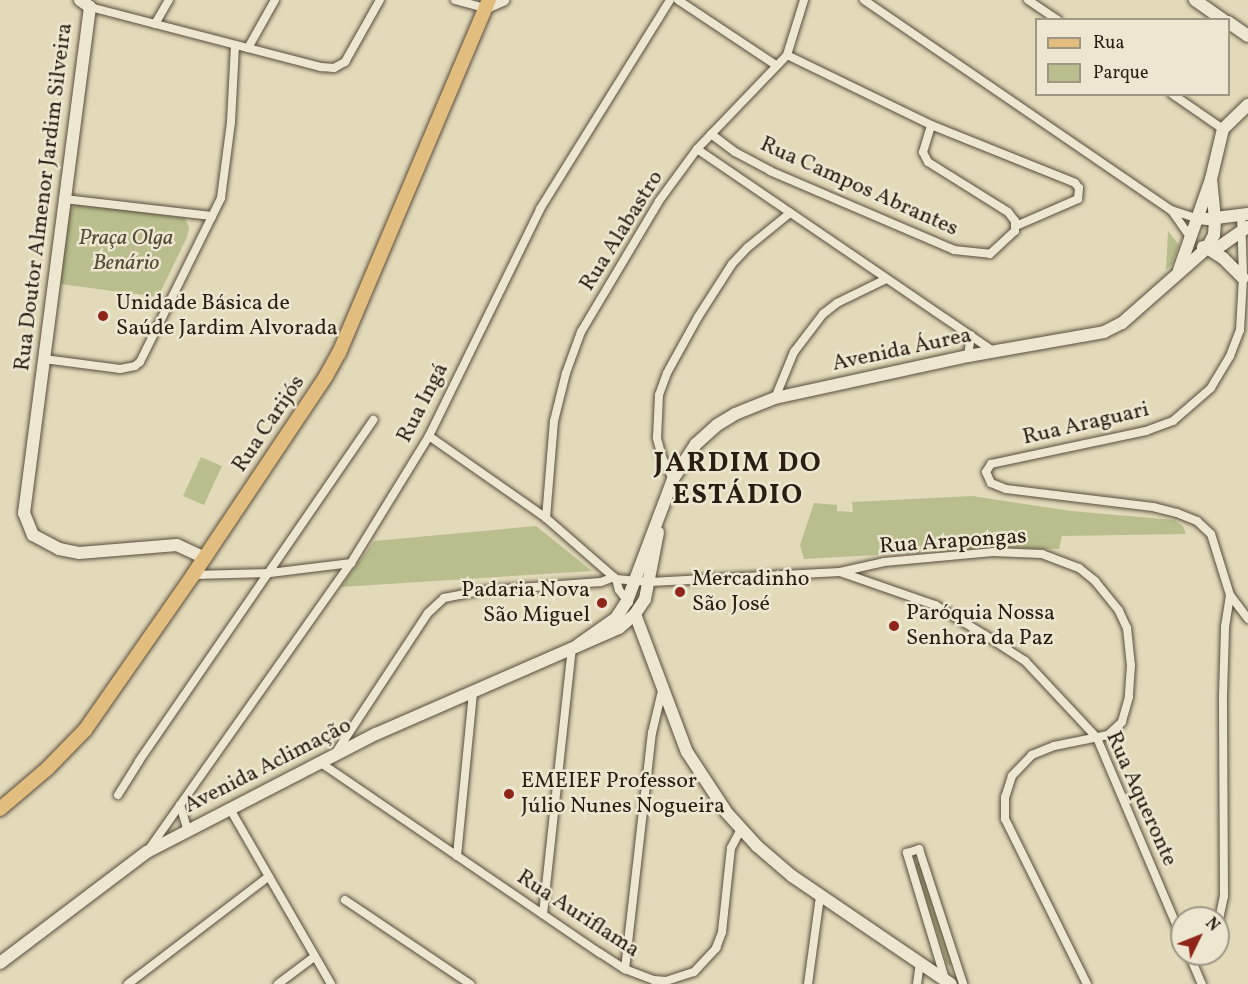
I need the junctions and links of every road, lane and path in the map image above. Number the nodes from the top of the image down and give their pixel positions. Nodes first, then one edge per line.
1 (169, 0) edge
2 (275, 0) edge
3 (380, 0) edge
4 (455, 0) edge
5 (503, 0) edge
6 (670, 0) edge
7 (678, 0) edge
8 (804, 0) edge
9 (864, 0) edge
10 (1028, 0) edge
11 (1195, 0) edge
12 (85, 4) edge
13 (487, 4) edge
14 (1055, 18) edge
15 (1221, 18) edge
16 (1230, 23) edge
17 (155, 24) junction
18 (1248, 36) edge
19 (235, 45) junction
20 (248, 48) junction
21 (787, 55) junction
22 (776, 65) junction
23 (1175, 96) edge
24 (1248, 105) edge
25 (931, 125) junction
26 (1223, 129) junction
27 (711, 134) junction
28 (697, 149) junction
29 (1211, 179) junction
30 (64, 199) junction
31 (1172, 210) junction
32 (790, 213) junction
33 (1245, 214) edge
34 (212, 216) junction
35 (1196, 218) junction
36 (1215, 219) junction
37 (1016, 226) junction
38 (1245, 229) edge
39 (1190, 237) junction
40 (1207, 248) junction
41 (1178, 271) junction
42 (1244, 278) junction
43 (886, 279) junction
44 (971, 335) junction
45 (995, 352) junction
46 (968, 357) junction
47 (44, 359) junction
48 (775, 398) junction
49 (373, 420) dead end
50 (429, 436) junction
51 (673, 478) junction
52 (662, 506) junction
53 (546, 518) junction
54 (205, 558) junction
55 (351, 562) junction
56 (270, 573) junction
57 (840, 573) junction
58 (193, 575) junction
59 (615, 578) junction
60 (634, 580) junction
61 (650, 582) junction
62 (1230, 595) junction
63 (627, 601) junction
64 (635, 614) junction
65 (1248, 619) edge
66 (575, 646) junction
67 (662, 691) junction
68 (473, 692) junction
69 (358, 719) junction
70 (1097, 738) junction
71 (359, 744) junction
72 (333, 757) junction
73 (321, 763) junction
74 (118, 795) dead end
75 (180, 805) junction
76 (0, 809) edge
77 (230, 809) junction
78 (741, 829) junction
79 (188, 832) junction
80 (147, 852) junction
81 (457, 855) junction
82 (268, 877) junction
83 (820, 896) junction
84 (345, 900) dead end
85 (1222, 906) edge
86 (1170, 910) edge
87 (543, 914) junction
88 (314, 957) junction
89 (920, 962) junction
90 (0, 963) edge
91 (1195, 966) edge
92 (625, 969) junction
93 (948, 981) edge
94 (128, 984) edge
95 (278, 984) edge
96 (331, 984) edge
97 (470, 984) edge
98 (808, 984) edge
99 (917, 984) edge
100 (963, 984) edge
101 (1087, 984) edge
102 (1202, 984) edge

1 - 17 street
2 - 20 street
3 - 20 street
4 - 13 street
5 - 13 street
6 - 50 street, Rua Ingá
7 - 22 street
8 - 21 street
9 - 31 street
10 - 14 street
11 - 15 street
12 - 17 street
12 - 30 street, Rua Doutor Almenor Jardim Silveira
13 - 54 main road, Rua Carijós
16 - 18 street
17 - 19 street
19 - 20 street
19 - 34 street
21 - 22 street, Rua Alabastro
21 - 25 street
22 - 27 street, Rua Alabastro
23 - 26 street
24 - 26 street
25 - 37 street, Rua Campos Abrantes
25 - 37 street
26 - 29 street
27 - 28 street, Rua Alabastro
27 - 37 street, Rua Campos Abrantes
28 - 32 street
28 - 53 street, Rua Alabastro
29 - 35 street, Avenida Áurea
29 - 36 street
30 - 34 street
30 - 47 street, Rua Doutor Almenor Jardim Silveira
31 - 35 street
31 - 39 street
32 - 43 street
32 - 51 street
33 - 36 street
33 - 38 street, Rua Araguari
34 - 47 street
35 - 36 street
35 - 39 street, Avenida Áurea
36 - 40 street
38 - 40 street, Avenida Áurea
38 - 42 street, Rua Araguari
39 - 40 street
39 - 41 street, Avenida Áurea
40 - 41 street, Avenida Áurea
40 - 42 street
41 - 45 street, Avenida Áurea
42 - 62 street, Rua Araguari
43 - 44 street
43 - 48 street
44 - 45 street
44 - 46 street
45 - 46 street, Avenida Áurea
46 - 48 street, Avenida Áurea
47 - 54 street, Rua Doutor Almenor Jardim Silveira
48 - 51 street, Avenida Áurea
49 - 56 street
50 - 53 street
50 - 55 street, Rua Ingá
51 - 52 street, Avenida Áurea
52 - 60 street, Avenida Áurea
52 - 61 street, Avenida Áurea
53 - 59 street
54 - 58 main road, Rua Carijós
55 - 56 street
55 - 75 street, Rua Ingá
56 - 58 street
56 - 74 street
57 - 61 street, Rua Aqueronte
57 - 70 street, Rua Aqueronte
57 - 70 street, Rua Arapongas
58 - 76 main road, Rua Carijós
59 - 60 street, Rua Aqueronte
59 - 63 street
59 - 69 street, Rua Aqueronte
60 - 61 street, Rua Aqueronte
60 - 63 street, Avenida Áurea
61 - 64 street, Avenida Áurea
62 - 65 street
62 - 85 street
63 - 64 street
63 - 66 street, Avenida Aclimação
64 - 66 street, Avenida Aclimação
64 - 67 street
66 - 68 street, Avenida Aclimação
66 - 87 street
67 - 78 street
67 - 92 street
68 - 71 street, Avenida Aclimação
68 - 81 street
69 - 71 street
69 - 72 street, Rua Aqueronte
70 - 86 street, Rua Aqueronte
70 - 101 street
71 - 72 street, Avenida Aclimação
72 - 73 street, Avenida Aclimação
73 - 77 street, Avenida Aclimação
73 - 81 street, Rua Auriflama
75 - 79 street
75 - 80 street, Rua Ingá
77 - 79 street, Avenida Aclimação
77 - 82 street
78 - 83 street
78 - 92 street, Rua Auriflama
79 - 80 street, Avenida Aclimação
80 - 90 street, Avenida Aclimação
81 - 87 street, Rua Auriflama
82 - 88 street
82 - 94 street
83 - 89 street
83 - 98 street
84 - 97 street
87 - 92 street, Rua Auriflama
88 - 95 street
88 - 96 street
89 - 93 street
89 - 99 street
91 - 102 street
93 - 100 street

